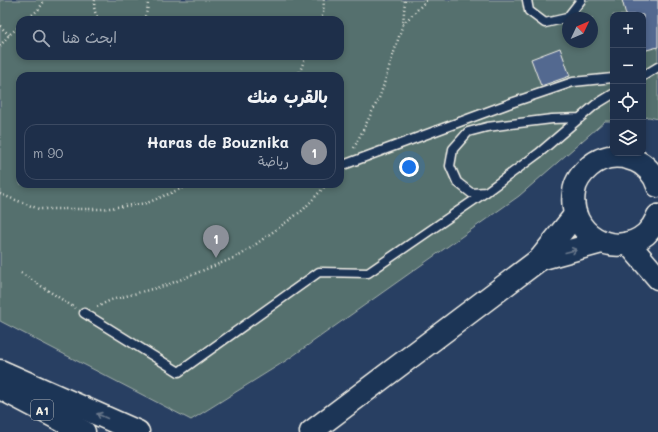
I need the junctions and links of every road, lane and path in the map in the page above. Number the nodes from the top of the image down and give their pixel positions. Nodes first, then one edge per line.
1 (45, 0) edge
2 (94, 0) edge
3 (148, 0) edge
4 (324, 0) edge
5 (405, 0) edge
6 (427, 0) edge
7 (527, 0) edge
8 (581, 0) edge
9 (31, 16) edge
10 (97, 16) edge
11 (146, 16) edge
12 (322, 16) edge
13 (403, 24) junction
14 (0, 26) edge
15 (16, 30) edge
16 (9, 36) junction
17 (0, 46) edge
18 (304, 60) edge
19 (658, 67) edge
20 (300, 72) edge
21 (646, 74) edge
22 (610, 78) edge
23 (610, 96) edge
24 (580, 118) junction
25 (658, 154) edge
26 (638, 162) junction
27 (346, 164) joint
28 (658, 186) edge
29 (183, 188) edge
30 (323, 188) edge
31 (486, 192) junction
32 (0, 194) edge
33 (575, 215) junction
34 (658, 216) edge
35 (602, 242) junction
36 (628, 243) junction
37 (540, 259) junction
38 (21, 273) dead end
39 (658, 278) edge
40 (84, 313) junction
41 (0, 371) edge
42 (0, 388) edge
43 (84, 432) edge
44 (138, 432) edge
45 (311, 432) edge

1 - 9 path
2 - 10 path
3 - 11 path
4 - 12 path
5 - 13 path
6 - 13 path
7 - 8 lane
13 - 27 path
14 - 16 path
15 - 16 path
16 - 17 path
18 - 20 path
19 - 21 lane
22 - 27 lane
23 - 24 lane
24 - 31 lane
24 - 31 lane
25 - 26 main road
26 - 28 main road
26 - 33 main road
29 - 32 path
30 - 40 path
31 - 40 lane
33 - 35 main road
33 - 37 main road
34 - 36 main road
35 - 36 main road
37 -> 35 main road
36 - 39 main road
37 - 45 main road
38 - 40 path
44 -> 41 main road
42 - 43 main road, A1

